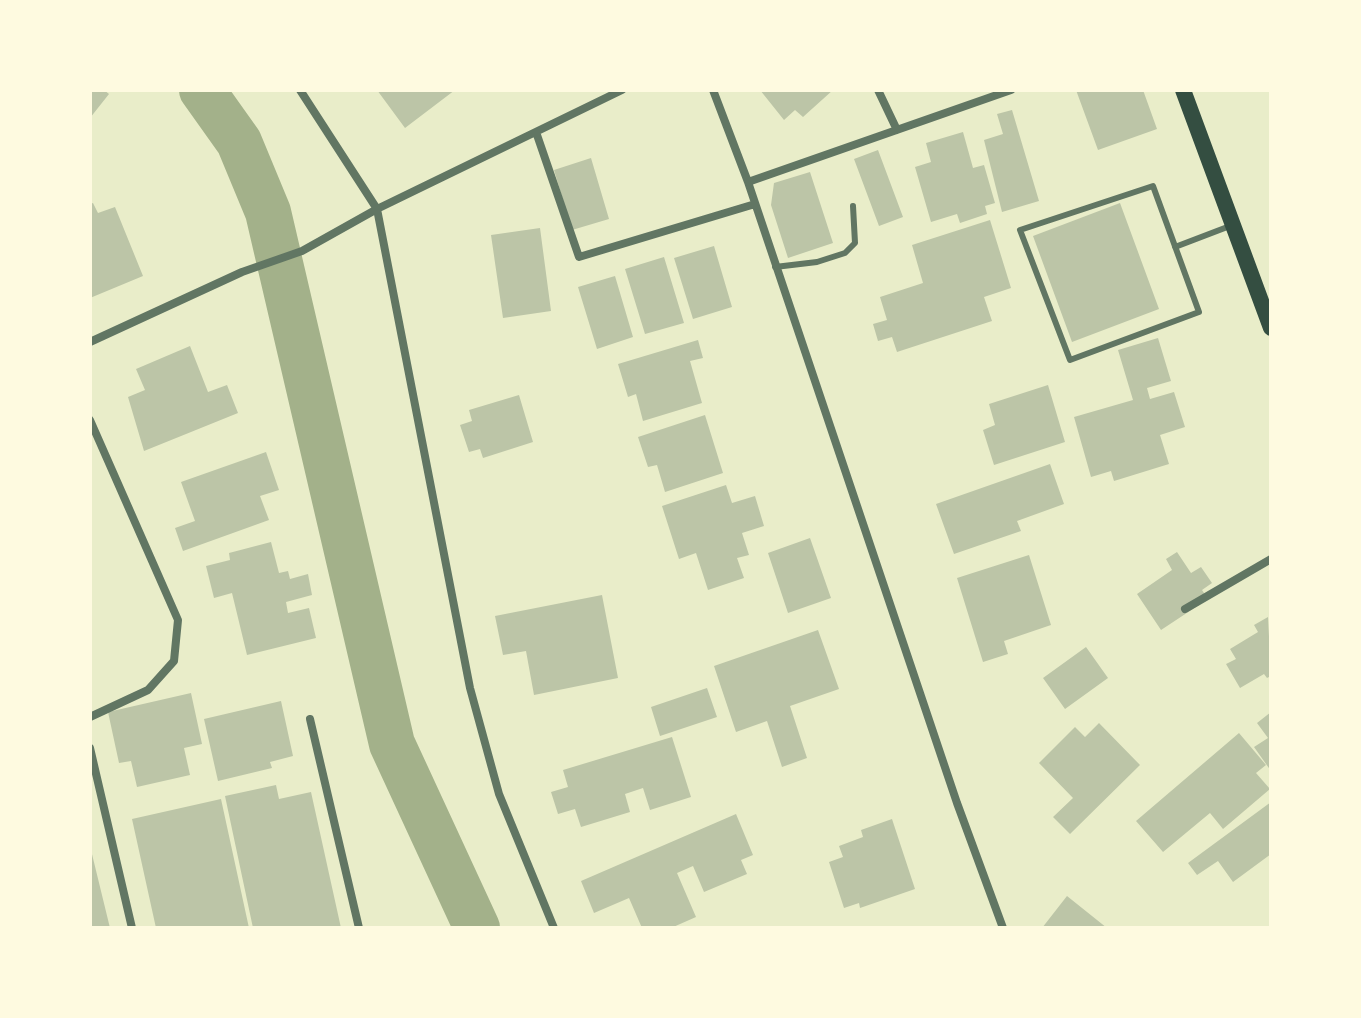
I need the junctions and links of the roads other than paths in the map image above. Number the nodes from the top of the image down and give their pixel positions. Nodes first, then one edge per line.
1 (300, 90) edge
2 (622, 90) edge
3 (713, 90) edge
4 (878, 90) edge
5 (1011, 90) edge
6 (1183, 90) edge
7 (897, 130) junction
8 (536, 132) junction
9 (748, 182) junction
10 (755, 204) junction
11 (853, 206) dead end
12 (377, 209) junction
13 (1233, 224) junction
14 (1175, 247) junction
15 (775, 267) junction
16 (1271, 328) edge
17 (90, 342) edge
18 (90, 420) edge
19 (1271, 559) edge
20 (1185, 609) dead end
21 (90, 717) edge
22 (310, 719) dead end
23 (90, 748) edge
24 (132, 928) edge
25 (359, 928) edge
26 (554, 928) edge
27 (1003, 928) edge

1 - 12 street
2 - 8 street
3 - 9 street
4 - 7 street
5 - 7 street
6 - 13 main road
7 - 9 street
8 - 10 street
8 - 12 street
9 - 10 street
10 - 15 street
11 - 15 lane
12 - 17 street
12 - 26 street
13 - 14 lane
13 - 16 main road
14 - 14 lane
15 - 27 street
18 - 21 street
19 - 20 street
22 - 25 street
23 - 24 street

